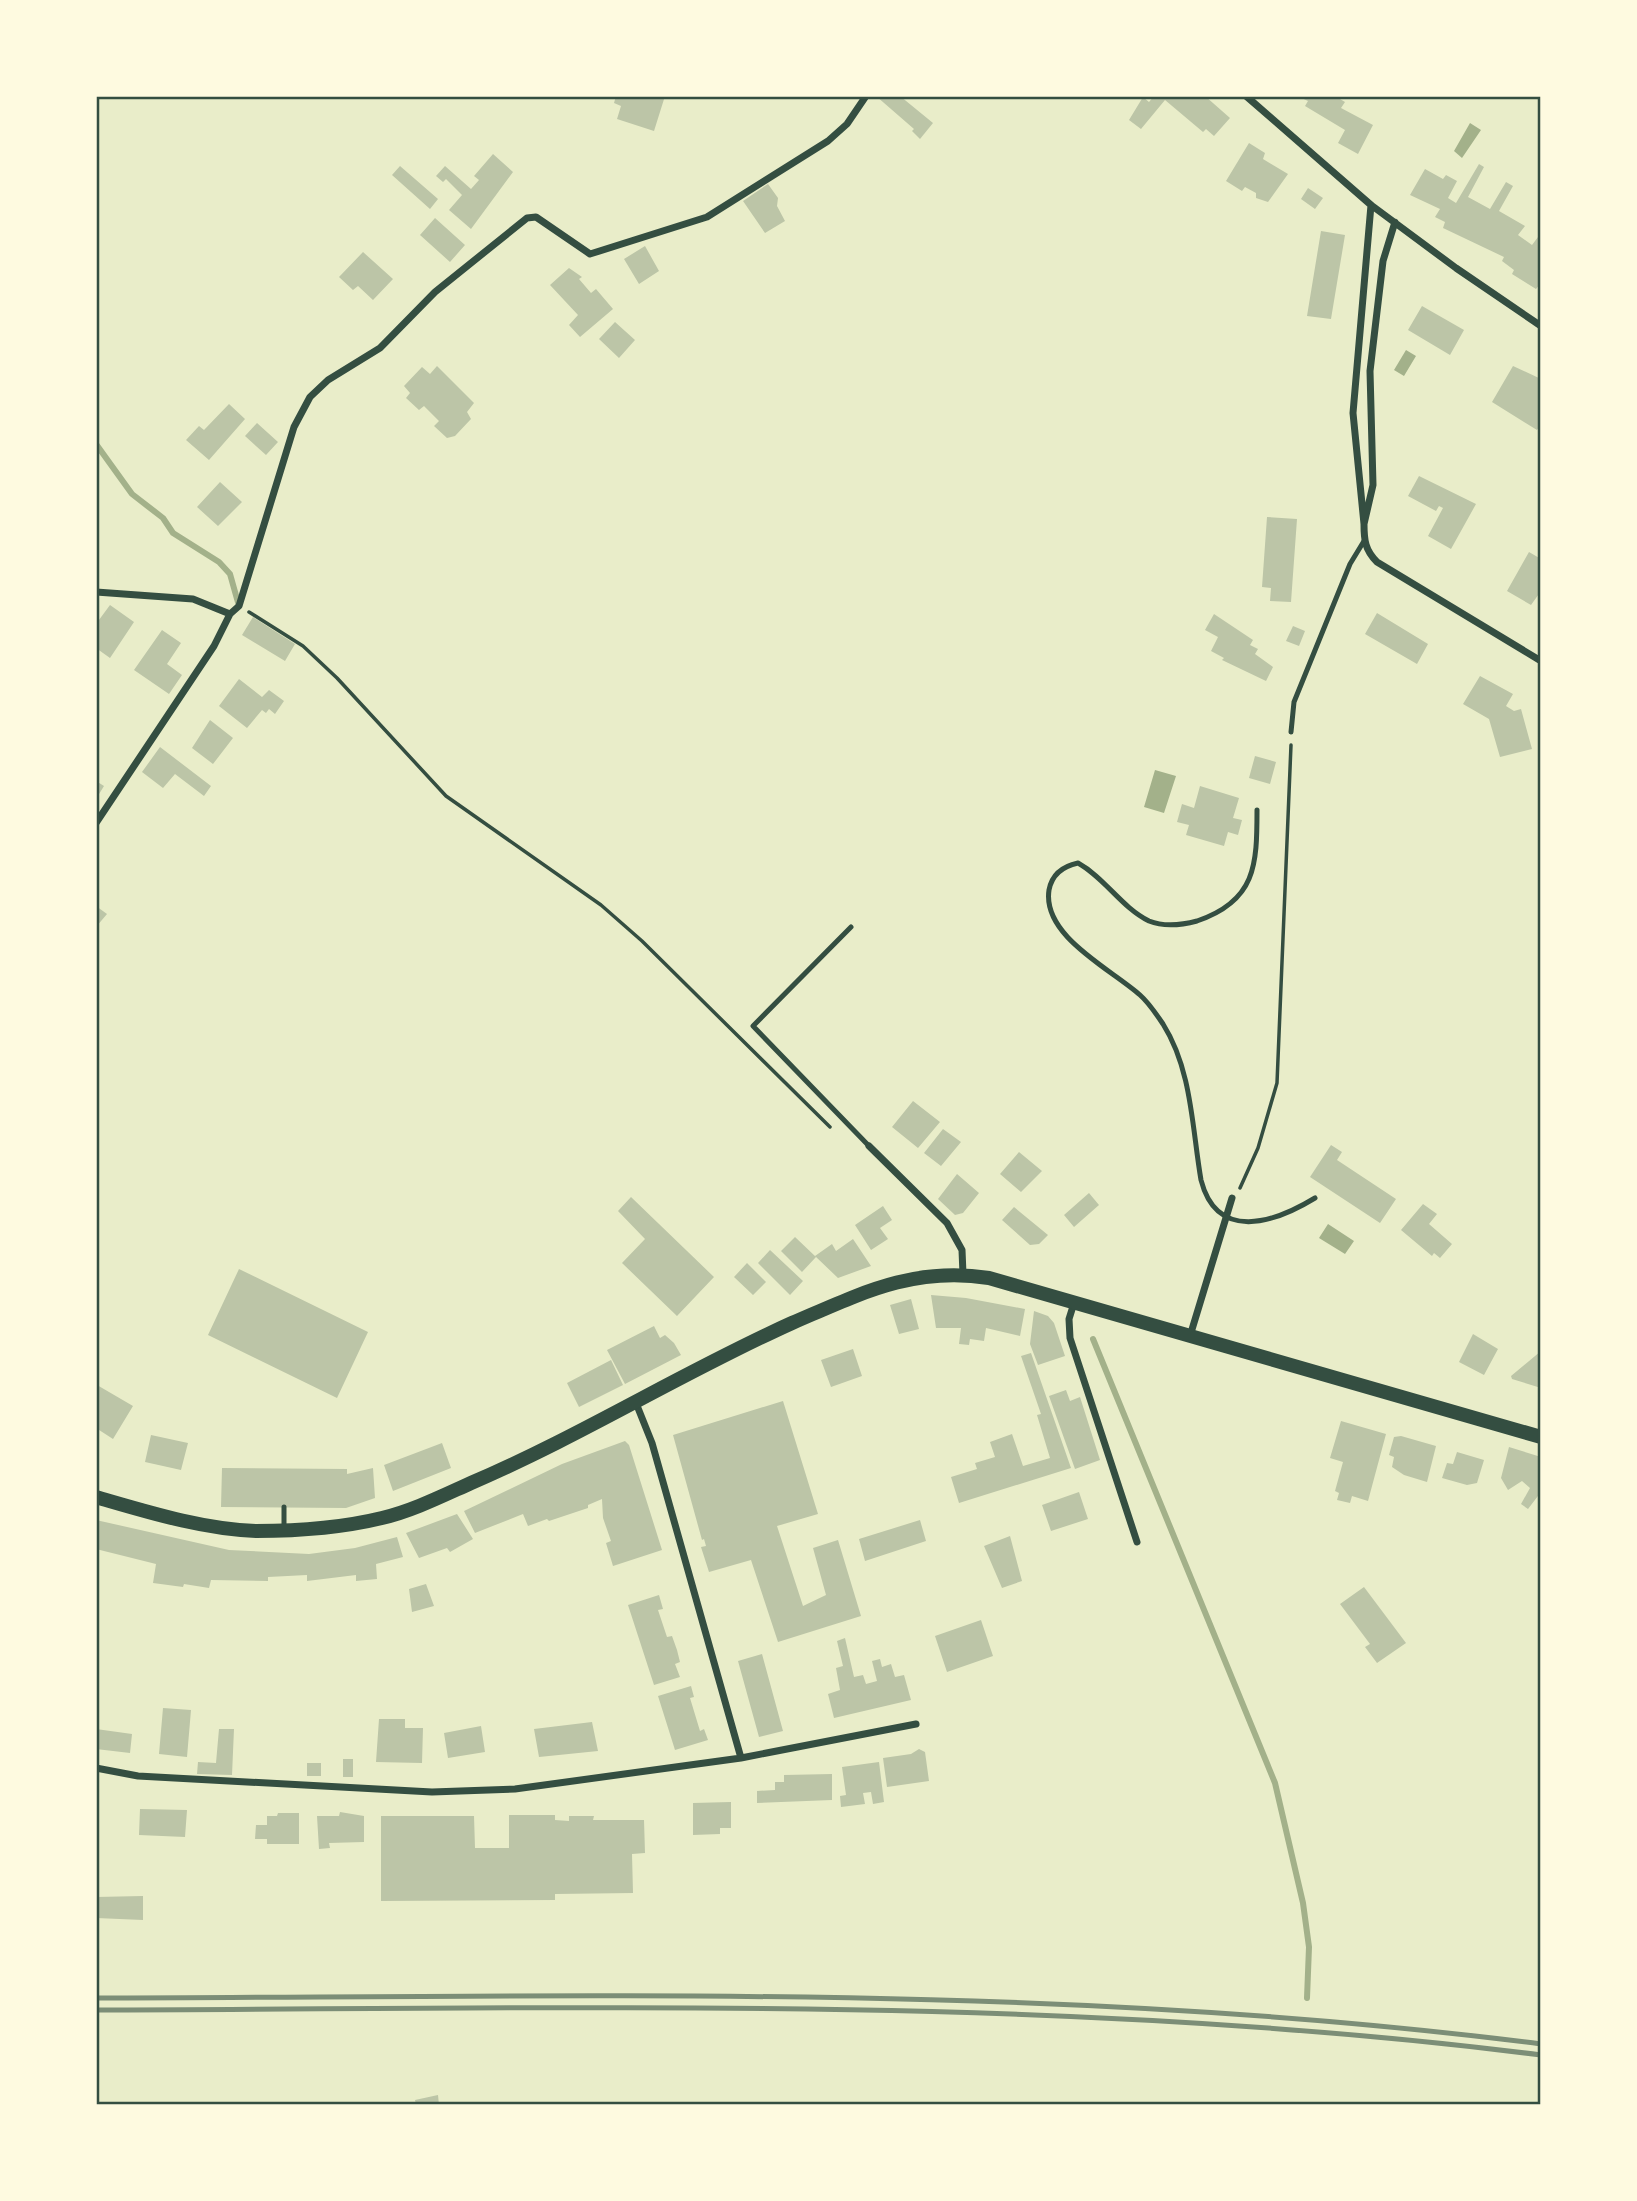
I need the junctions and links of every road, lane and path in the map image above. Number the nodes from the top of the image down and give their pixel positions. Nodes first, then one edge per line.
1 (866, 96) edge
2 (1246, 96) edge
3 (1371, 205) junction
4 (1395, 222) junction
5 (1541, 326) edge
6 (1364, 524) junction
7 (1364, 541) junction
8 (96, 592) edge
9 (239, 606) junction
10 (230, 614) junction
11 (1541, 661) edge
12 (1291, 732) joint
13 (1257, 810) dead end
14 (96, 823) edge
15 (851, 927) dead end
16 (832, 1129) dead end
17 (869, 1146) joint
18 (1232, 1198) joint
19 (1315, 1198) dead end
20 (1226, 1215) junction
21 (963, 1274) junction
22 (1074, 1302) junction
23 (1190, 1336) junction
24 (636, 1403) junction
25 (1541, 1437) edge
26 (96, 1497) edge
27 (284, 1507) dead end
28 (284, 1530) junction
29 (1138, 1542) dead end
30 (916, 1724) dead end
31 (741, 1758) junction
32 (96, 1768) edge

1 - 9 street
2 - 3 street
3 - 4 street
3 - 6 street
4 - 5 street
4 - 6 street
6 - 7 street
7 - 11 street
7 - 12 lane
8 - 10 street
9 - 10 street
9 - 16 path
10 - 14 street
12 - 18 path
13 - 20 lane
15 - 17 lane
17 - 21 street
18 - 20 street
19 - 20 lane
20 - 23 street
21 - 22 main road
21 - 24 main road
22 - 23 main road
22 - 29 street
23 - 25 main road
24 - 28 main road
24 - 31 street
26 - 28 main road
27 - 28 lane
30 - 31 street
31 - 32 street

